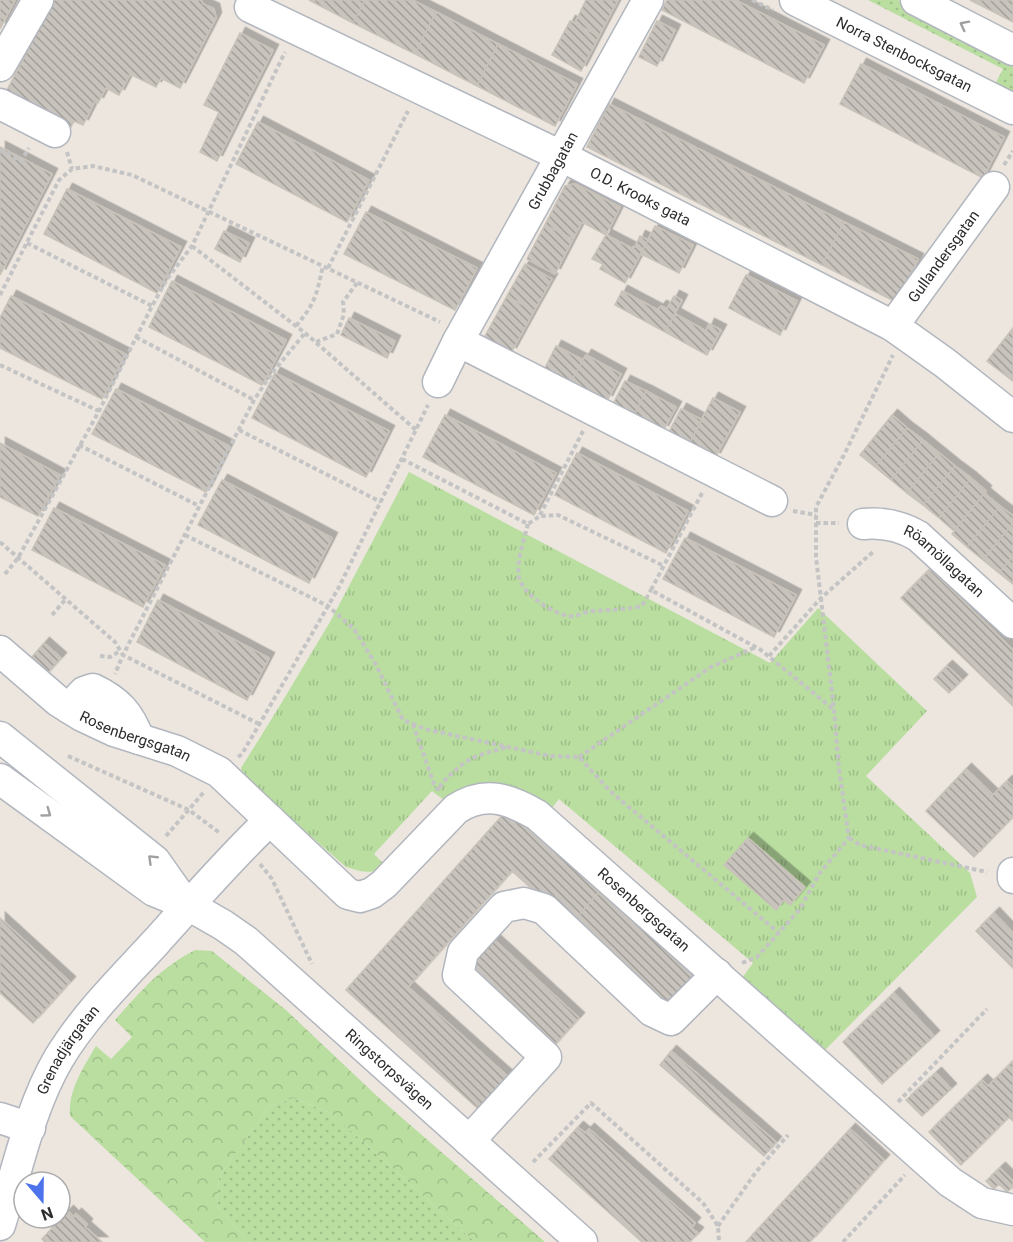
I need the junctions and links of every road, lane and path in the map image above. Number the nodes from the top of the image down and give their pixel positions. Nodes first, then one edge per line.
1 (38, 0) edge
2 (648, 0) edge
3 (795, 0) edge
4 (916, 0) edge
5 (252, 4) edge
6 (296, 29) junction
7 (1013, 50) edge
8 (0, 66) edge
9 (420, 88) junction
10 (0, 104) edge
11 (1013, 109) edge
12 (55, 132) dead end
13 (561, 156) junction
14 (70, 160) dead end
15 (72, 168) junction
16 (994, 187) dead end
17 (209, 211) junction
18 (27, 243) junction
19 (192, 246) junction
20 (326, 267) junction
21 (357, 283) junction
22 (0, 295) edge
23 (152, 306) junction
24 (296, 326) junction
25 (898, 330) junction
26 (305, 333) junction
27 (136, 337) junction
28 (460, 337) junction
29 (315, 342) junction
30 (0, 364) edge
31 (438, 382) joint
32 (254, 400) junction
33 (594, 410) junction
34 (99, 411) junction
35 (1013, 417) edge
36 (239, 430) junction
37 (416, 430) junction
38 (79, 445) junction
39 (402, 459) junction
40 (714, 471) junction
41 (772, 501) dead end
42 (381, 502) junction
43 (200, 506) junction
44 (540, 516) junction
45 (528, 524) junction
46 (863, 524) dead end
47 (906, 529) junction
48 (185, 535) junction
49 (0, 542) edge
50 (18, 558) junction
51 (664, 566) junction
52 (5, 574) dead end
53 (651, 590) junction
54 (821, 598) junction
55 (66, 600) junction
56 (328, 606) junction
57 (52, 615) dead end
58 (1013, 623) edge
59 (756, 647) junction
60 (0, 651) edge
61 (121, 653) junction
62 (100, 656) dead end
63 (769, 656) junction
64 (103, 694) junction
65 (69, 708) junction
66 (834, 710) junction
67 (412, 723) junction
68 (260, 724) junction
69 (0, 737) edge
70 (139, 739) junction
71 (508, 747) junction
72 (61, 751) dead end
73 (579, 757) junction
74 (219, 772) junction
75 (0, 779) edge
76 (445, 804) junction
77 (189, 810) junction
78 (270, 820) junction
79 (849, 838) junction
80 (241, 847) junction
81 (149, 856) junction
82 (1013, 876) edge
83 (188, 905) junction
84 (779, 933) junction
85 (721, 977) junction
86 (987, 1009) dead end
87 (0, 1118) edge
88 (880, 1120) junction
89 (30, 1128) junction
90 (788, 1135) dead end
91 (469, 1141) junction
92 (922, 1157) junction
93 (526, 1169) dead end
94 (7, 1179) edge
95 (1013, 1210) edge
96 (0, 1225) edge
97 (718, 1226) junction
98 (717, 1241) edge
99 (582, 1242) edge
100 (843, 1242) edge

1 - 8 street
2 - 13 street, Grubbagatan
3 - 11 street, Norra Stenbocksgatan
7 -> 4 street
5 - 6 street, O.D. Krooks gata
6 - 9 street, O.D. Krooks gata
6 - 17 path
9 - 13 street, O.D. Krooks gata
9 - 20 path
10 - 12 street
13 - 25 street, O.D. Krooks gata
13 - 28 street, Grubbagatan
14 - 15 path
15 - 17 path
15 - 18 path
16 - 25 street, Gullandersgatan
17 - 19 path
17 - 20 path
18 - 22 path
18 - 23 path
19 - 23 path
19 - 24 path
20 - 21 path
20 - 24 path
21 - 28 path
21 - 29 path
23 - 27 path
24 - 26 path
25 - 35 street, O.D. Krooks gata
25 - 54 path
26 - 29 path
26 - 32 path
27 - 32 path
27 - 34 path
28 - 31 street, Grubbagatan
28 - 33 street
29 - 37 path
30 - 34 path
31 - 37 path
32 - 36 path
33 - 40 street
33 - 44 path
34 - 38 path
36 - 42 path
36 - 43 path
37 - 39 path
38 - 43 path
38 - 50 path
39 - 42 path
39 - 45 path
40 - 41 street
40 - 51 path
42 - 56 path
43 - 48 path
44 - 45 path
44 - 51 path
45 - 53 path
46 - 47 street, Röamöllagatan
47 - 54 path
47 - 58 street, Röamöllagatan
48 - 56 path
48 - 61 path
49 - 50 path
50 - 52 path
50 - 55 path
51 - 53 path
53 - 59 path
54 - 63 path
54 - 66 path
55 - 57 path
55 - 61 path
56 - 67 path
56 - 68 path
59 - 63 path
59 - 73 path
60 - 65 street, Rosenbergsgatan
61 - 62 path
61 - 64 path
61 - 68 path
63 - 66 path
64 - 65 street
64 - 70 street
65 - 70 street, Rosenbergsgatan
66 - 79 path
67 - 71 path
67 - 76 path
68 - 74 path
69 - 81 street, Ringstorpsvägen
70 - 74 street, Rosenbergsgatan
71 - 73 path
71 - 76 path
72 - 77 path
73 - 84 path
74 - 77 path
74 - 78 street, Rosenbergsgatan
75 -> 83 street, Ringstorpsvägen
76 - 78 street, Rosenbergsgatan
76 - 85 street, Rosenbergsgatan
77 - 80 path
77 - 81 path
78 - 80 street
79 - 82 path
79 - 84 path
80 - 83 street
83 -> 81 street, Ringstorpsvägen
83 - 89 street, Grenadjärgatan
83 - 91 street, Ringstorpsvägen
84 - 85 path
85 - 88 street, Rosenbergsgatan
85 - 91 street
86 - 88 path
87 - 89 street
88 - 92 street, Rosenbergsgatan
89 - 94 street, Grenadjärgatan
90 - 97 path
91 - 99 street, Ringstorpsvägen
92 - 95 street, Rosenbergsgatan
92 - 100 path
93 - 97 path
94 - 96 street, Grenadjärgatan
97 - 98 path

